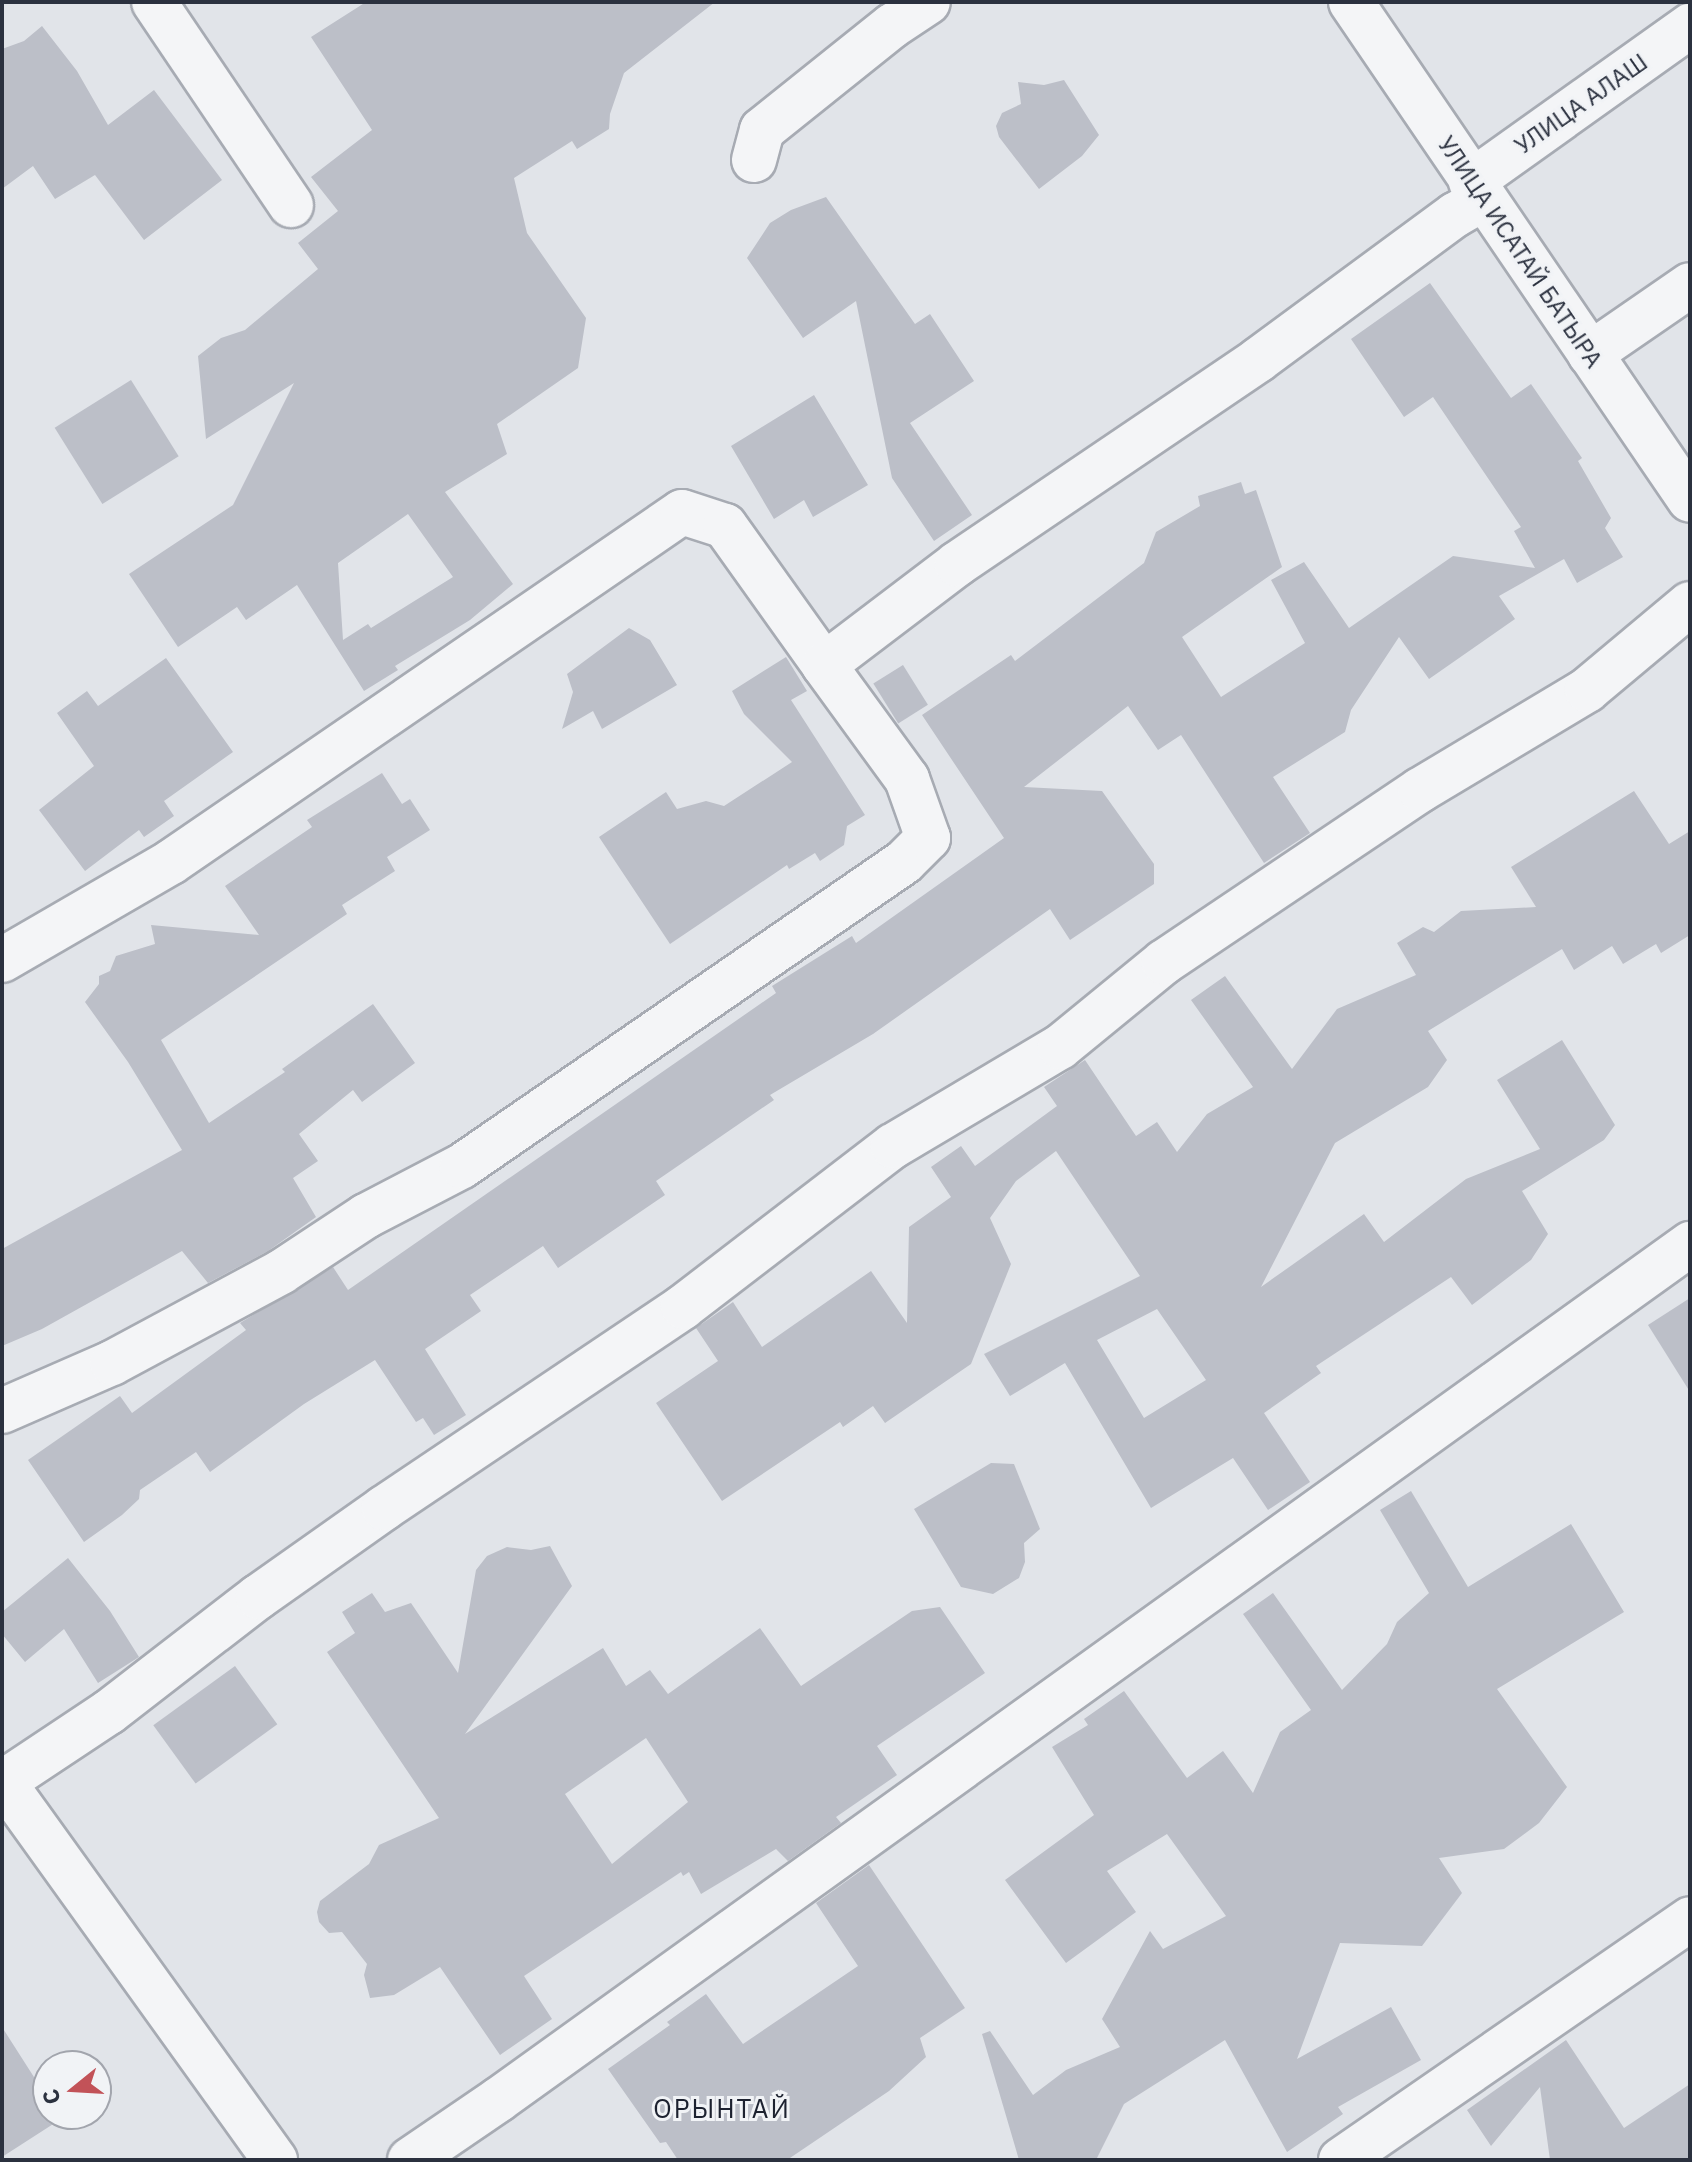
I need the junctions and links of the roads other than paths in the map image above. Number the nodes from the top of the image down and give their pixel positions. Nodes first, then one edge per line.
1 (154, 2) edge
2 (928, 2) edge
3 (1351, 2) edge
4 (1690, 26) edge
5 (754, 160) dead end
6 (1477, 190) junction
7 (291, 205) dead end
8 (1690, 285) edge
9 (1590, 354) junction
10 (1690, 500) edge
11 (1690, 604) edge
12 (824, 665) junction
13 (4, 954) edge
14 (1690, 1244) edge
15 (2, 1411) edge
16 (2, 1781) edge
17 (1690, 1919) edge
18 (275, 2160) edge
19 (410, 2160) edge
20 (1341, 2160) edge

1 - 7 street
2 - 5 street
3 - 6 street, УЛИЦА ИСАТАЙ БАТЫРА
4 - 6 street, УЛИЦА АЛАШ
6 - 9 street, УЛИЦА ИСАТАЙ БАТЫРА
6 - 12 street, УЛИЦА АЛАШ
8 - 9 street
9 - 10 street, УЛИЦА ИСАТАЙ БАТЫРА
11 - 16 street
12 - 13 street
12 - 15 street
14 - 19 street
16 - 18 street
17 - 20 street

